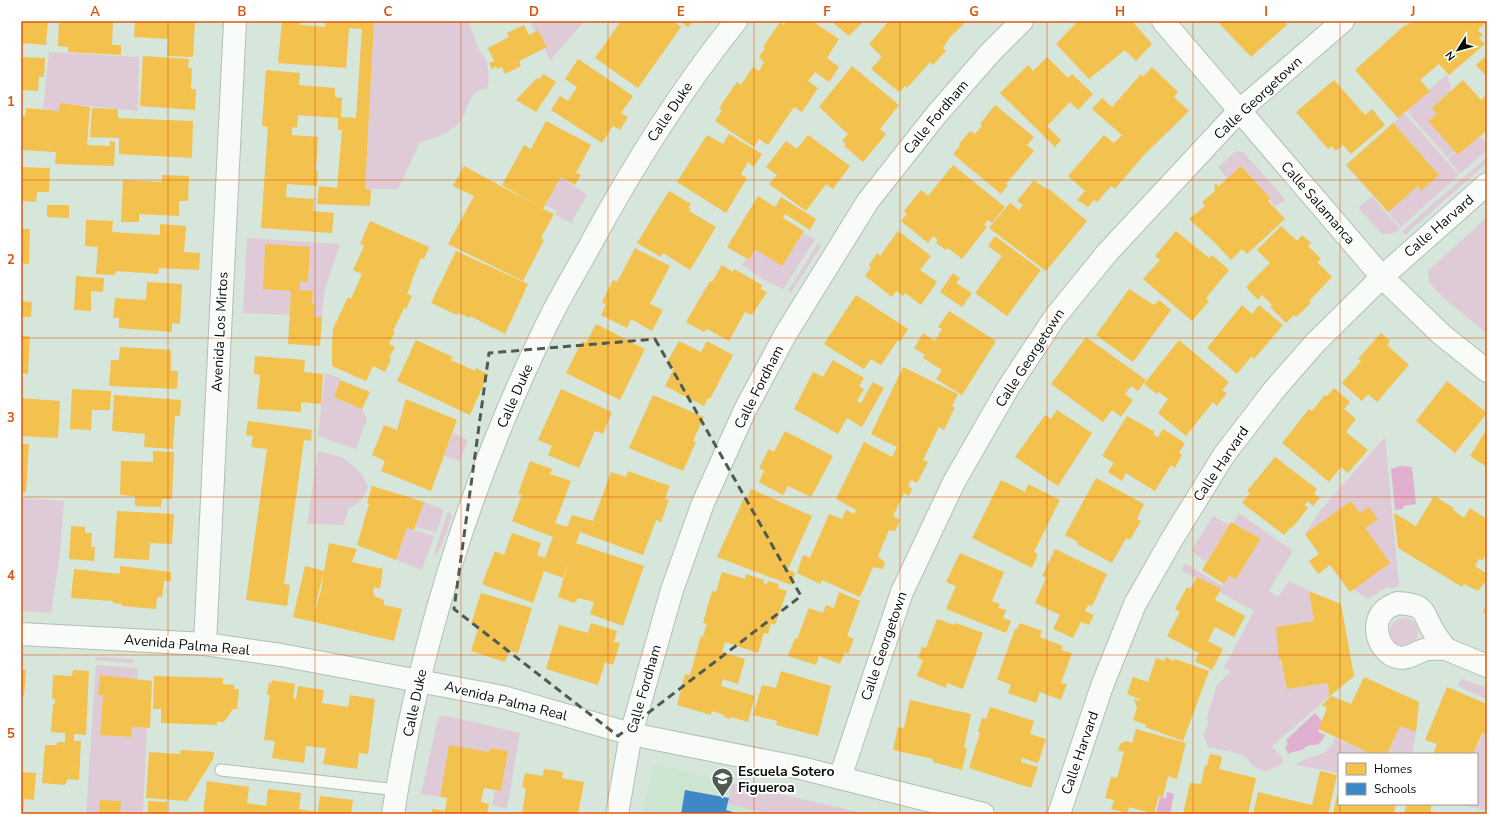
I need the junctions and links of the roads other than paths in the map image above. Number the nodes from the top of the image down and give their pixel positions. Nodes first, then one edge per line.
1 (235, 21) edge
2 (736, 21) edge
3 (1022, 21) edge
4 (1163, 21) edge
5 (1343, 21) edge
6 (1239, 111) junction
7 (1487, 184) edge
8 (1382, 276) junction
9 (1487, 371) edge
10 (21, 634) edge
11 (205, 644) junction
12 (1446, 649) dead end
13 (1487, 666) edge
14 (419, 681) junction
15 (631, 734) junction
16 (222, 770) dead end
17 (840, 778) junction
18 (397, 790) junction
19 (393, 814) edge
20 (617, 814) edge
21 (983, 814) edge
22 (1059, 814) edge

1 - 11 street, Avenida Los Mirtos
2 - 14 street, Calle Duke
3 - 15 street, Calle Fordham
4 - 6 street, Calle Salamanca
5 - 6 street, Calle Georgetown
6 - 8 street, Calle Salamanca
6 - 17 street, Calle Georgetown
7 - 8 street, Calle Harvard
8 - 9 street, Calle Salamanca
8 - 22 street, Calle Harvard
10 - 11 street, Avenida Palma Real
11 - 14 street, Avenida Palma Real
12 - 13 street
14 - 15 street, Avenida Palma Real
14 - 18 street, Calle Duke
15 - 17 street, Avenida Palma Real
15 - 20 street, Calle Fordham
16 - 18 lane
17 - 21 street, Avenida Palma Real
18 - 19 street, Calle Duke

